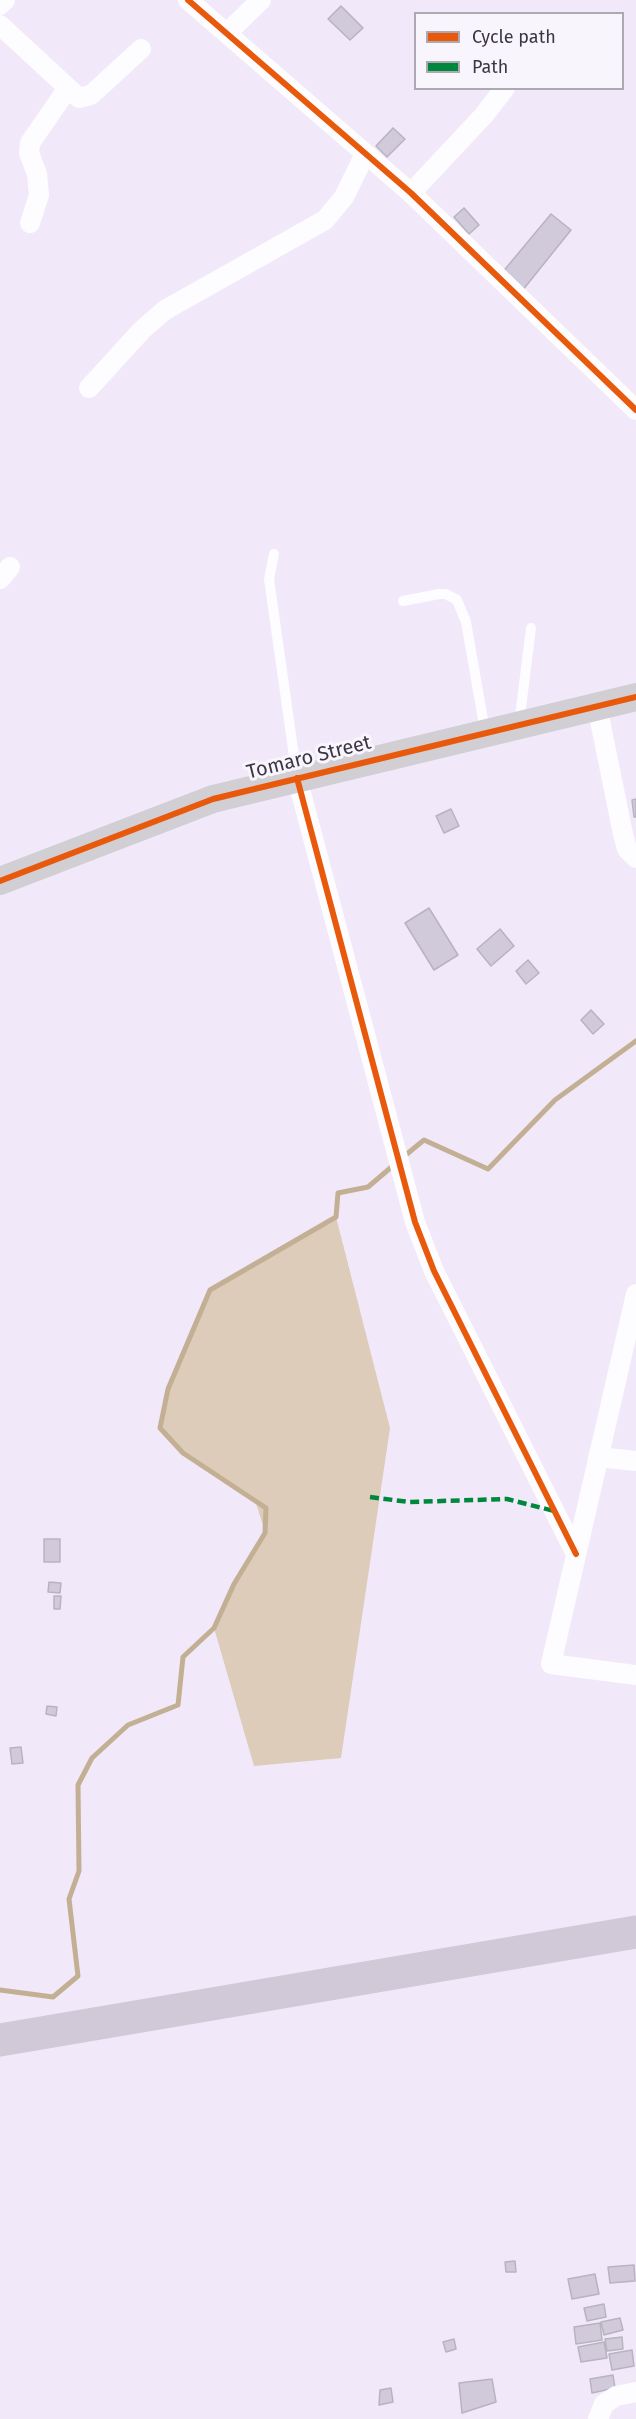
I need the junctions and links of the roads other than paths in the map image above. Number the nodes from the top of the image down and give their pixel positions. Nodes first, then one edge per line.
1 (5, 0) edge
2 (188, 0) edge
3 (261, 0) edge
4 (0, 5) edge
5 (0, 25) edge
6 (227, 33) junction
7 (141, 49) dead end
8 (68, 88) junction
9 (503, 90) edge
10 (365, 154) junction
11 (411, 193) junction
12 (30, 223) dead end
13 (89, 388) dead end
14 (636, 410) edge
15 (274, 554) dead end
16 (403, 601) dead end
17 (531, 628) dead end
18 (636, 697) edge
19 (597, 706) junction
20 (519, 724) junction
21 (486, 733) junction
22 (297, 778) junction
23 (636, 858) edge
24 (0, 881) edge
25 (636, 1294) edge
26 (598, 1457) junction
27 (636, 1461) edge
28 (576, 1554) junction
29 (636, 1675) edge
30 (636, 1932) edge
31 (636, 1946) edge
32 (0, 2040) edge
33 (0, 2053) edge
34 (636, 2392) edge
35 (598, 2419) edge

1 - 4 street
2 - 6 street
3 - 6 street
5 - 8 street
6 - 10 street
7 - 8 street
8 - 12 street
9 - 11 street
10 - 11 street
10 - 13 street
11 - 14 street
15 - 22 lane
16 - 21 lane
17 - 20 lane
18 - 19 street, Tomaro Street
19 - 20 street, Tomaro Street
19 - 23 street
20 - 21 street, Tomaro Street
21 - 22 street, Tomaro Street
22 - 24 street, Tomaro Street
22 - 28 street
25 - 26 street
26 - 27 street
26 - 28 street
28 - 29 street
30 - 32 highway
31 - 33 highway
34 - 35 street

